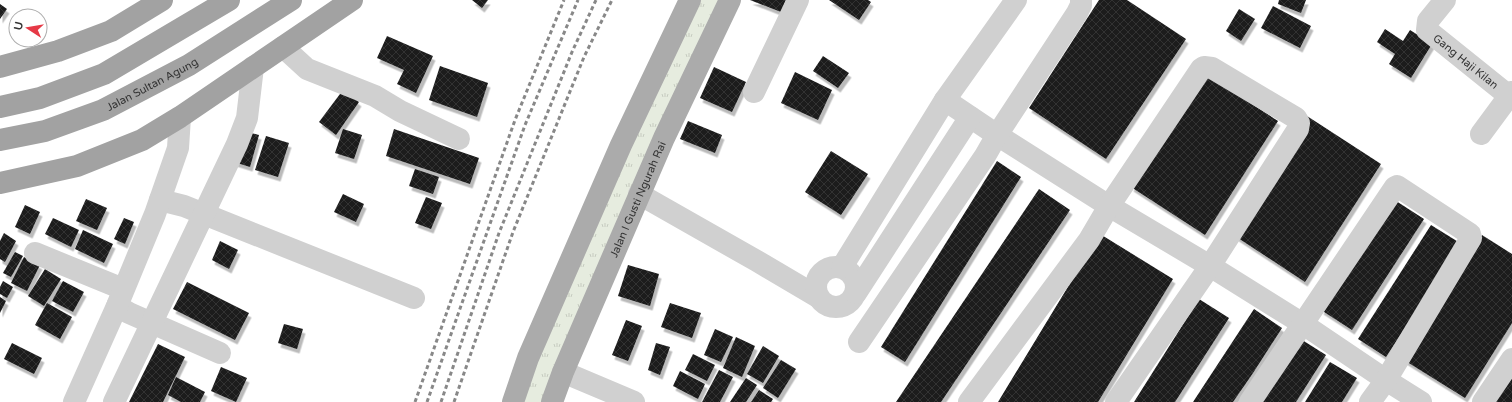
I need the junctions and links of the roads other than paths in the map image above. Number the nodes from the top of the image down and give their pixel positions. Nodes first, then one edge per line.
1 (162, 0) edge
2 (229, 0) edge
3 (291, 0) edge
4 (352, 0) edge
5 (690, 0) edge
6 (730, 0) edge
7 (798, 0) edge
8 (1016, 0) edge
9 (1081, 0) edge
10 (1445, 0) edge
11 (283, 47) junction
12 (0, 67) edge
13 (253, 67) junction
14 (754, 92) dead end
15 (1510, 94) edge
16 (945, 100) junction
17 (0, 107) edge
18 (180, 117) junction
19 (970, 117) junction
20 (1481, 134) dead end
21 (997, 135) junction
22 (459, 139) dead end
23 (0, 140) edge
24 (0, 183) edge
25 (639, 194) junction
26 (160, 200) junction
27 (1108, 206) junction
28 (195, 210) junction
29 (35, 253) dead end
30 (1210, 266) junction
31 (842, 268) junction
32 (856, 293) junction
33 (818, 297) junction
34 (414, 298) dead end
35 (133, 310) junction
36 (1303, 324) junction
37 (859, 342) dead end
38 (220, 353) dead end
39 (1512, 359) edge
40 (562, 372) junction
41 (1386, 380) junction
42 (74, 402) edge
43 (114, 402) edge
44 (513, 402) edge
45 (552, 402) edge
46 (634, 402) edge
47 (969, 402) edge
48 (1116, 402) edge
49 (1250, 402) edge
50 (1370, 402) edge
51 (1421, 402) edge
52 (1483, 402) edge

1 - 12 highway
2 - 17 highway
3 - 23 highway, Jalan Sultan Agung
4 - 11 highway
5 - 44 main road
6 - 25 main road, Jalan I Gusti Ngurah Rai
7 - 14 street
8 - 16 street
9 - 21 street
10 - 15 street, Gang Haji Kilan
11 - 13 highway
11 - 22 street
13 - 18 highway
13 - 28 street
15 - 20 street
16 - 19 street
16 - 31 street
18 - 24 highway
18 - 26 street
19 - 21 street
19 - 32 street
21 - 27 street
21 - 37 street
25 - 33 street
25 - 40 main road, Jalan I Gusti Ngurah Rai
26 - 28 street
26 - 35 street
27 - 30 street
27 - 30 street
27 - 47 street
28 - 34 street
28 - 35 street
29 - 35 street
30 - 36 street
30 - 48 street
31 - 32 street
31 - 33 street
32 - 33 street
35 - 38 street
35 - 42 street
35 - 43 street
36 - 41 street
36 - 41 street
36 - 49 street
39 - 52 street
40 - 45 main road, Jalan I Gusti Ngurah Rai
40 - 46 street
41 - 50 street
41 - 51 street

